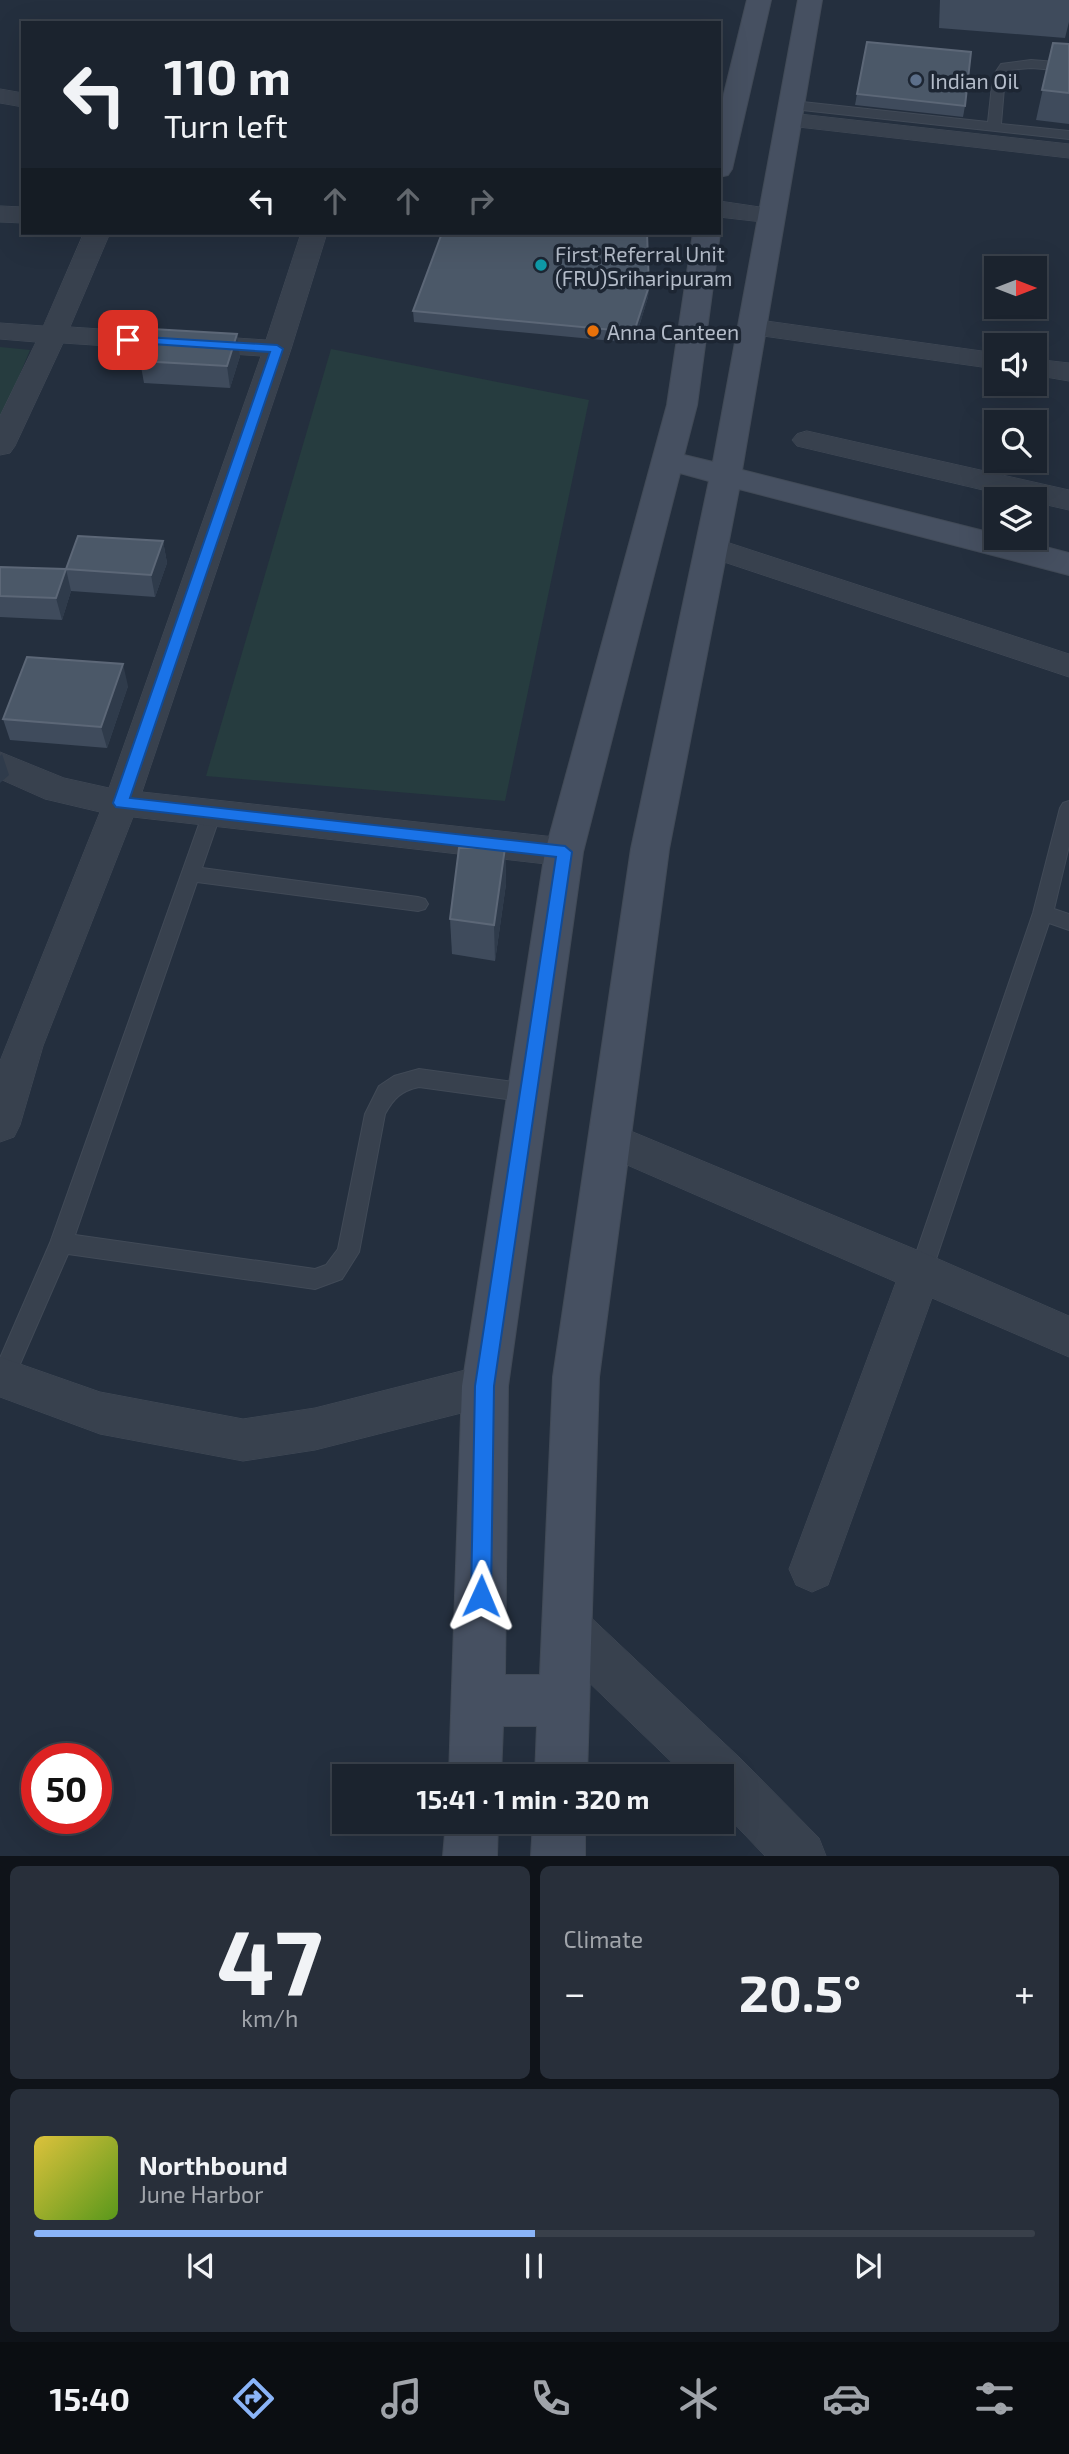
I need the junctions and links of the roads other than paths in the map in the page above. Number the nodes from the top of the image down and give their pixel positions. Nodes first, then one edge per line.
1 (759, 0) edge
2 (810, 0) edge
3 (1069, 67) edge
4 (0, 96) edge
5 (21, 100) edge
6 (791, 113) junction
7 (994, 127) junction
8 (1069, 135) edge
9 (1069, 150) edge
10 (721, 161) edge
11 (721, 209) edge
12 (0, 214) edge
13 (21, 215) edge
14 (771, 215) junction
15 (96, 235) edge
16 (313, 235) edge
17 (706, 235) edge
18 (751, 327) junction
19 (0, 331) edge
20 (53, 335) junction
21 (277, 349) junction
22 (984, 359) edge
23 (1047, 369) edge
24 (1069, 372) edge
25 (807, 440) dead end
26 (0, 446) edge
27 (666, 460) junction
28 (726, 474) junction
29 (1069, 500) edge
30 (711, 547) junction
31 (1069, 564) edge
32 (1069, 666) edge
33 (0, 765) edge
34 (121, 803) junction
35 (1069, 808) edge
36 (212, 813) junction
37 (565, 852) junction
38 (190, 874) junction
39 (418, 904) dead end
40 (1043, 913) junction
41 (1069, 922) edge
42 (12, 1039) edge
43 (529, 1093) junction
44 (0, 1125) edge
45 (609, 1139) junction
46 (61, 1243) junction
47 (921, 1271) junction
48 (1069, 1337) edge
49 (1, 1380) edge
50 (485, 1386) junction
51 (812, 1569) dead end
52 (566, 1627) junction
53 (564, 1700) junction
54 (480, 1701) junction
55 (476, 1764) edge
56 (561, 1764) edge
57 (708, 1764) edge
58 (734, 1789) edge
59 (471, 1834) edge
60 (559, 1834) edge
61 (470, 1856) edge
62 (558, 1856) edge
63 (800, 1856) edge

1 - 10 main road
2 - 6 main road
3 - 7 lane
4 - 5 street
6 - 7 lane
6 - 9 street
6 - 14 main road
7 - 8 lane
11 - 14 street
12 - 13 street
14 - 18 main road
15 - 20 street
16 - 21 street
17 - 27 main road
18 - 22 street
18 - 28 main road
19 - 20 street
20 - 21 street
20 - 26 street
21 - 34 street
23 - 24 street
25 - 29 street
27 - 28 main road
27 - 37 main road
28 - 30 main road
28 - 31 main road
30 - 32 street
30 - 45 main road
33 - 34 street
34 - 36 street
34 - 42 street
35 - 40 lane
36 - 37 street
36 - 38 lane
37 - 43 main road
38 - 39 lane
38 - 46 lane
40 - 41 lane
40 - 47 lane
42 - 44 street
43 - 46 lane
43 - 50 main road
45 - 47 street
45 - 52 main road
46 - 49 lane
47 - 48 street
47 - 51 street
49 - 50 street
50 - 54 main road
52 - 53 main road
52 - 57 street
53 - 54 main road
53 - 56 main road
54 - 55 main road
58 - 63 street
59 - 61 main road
60 - 62 main road

